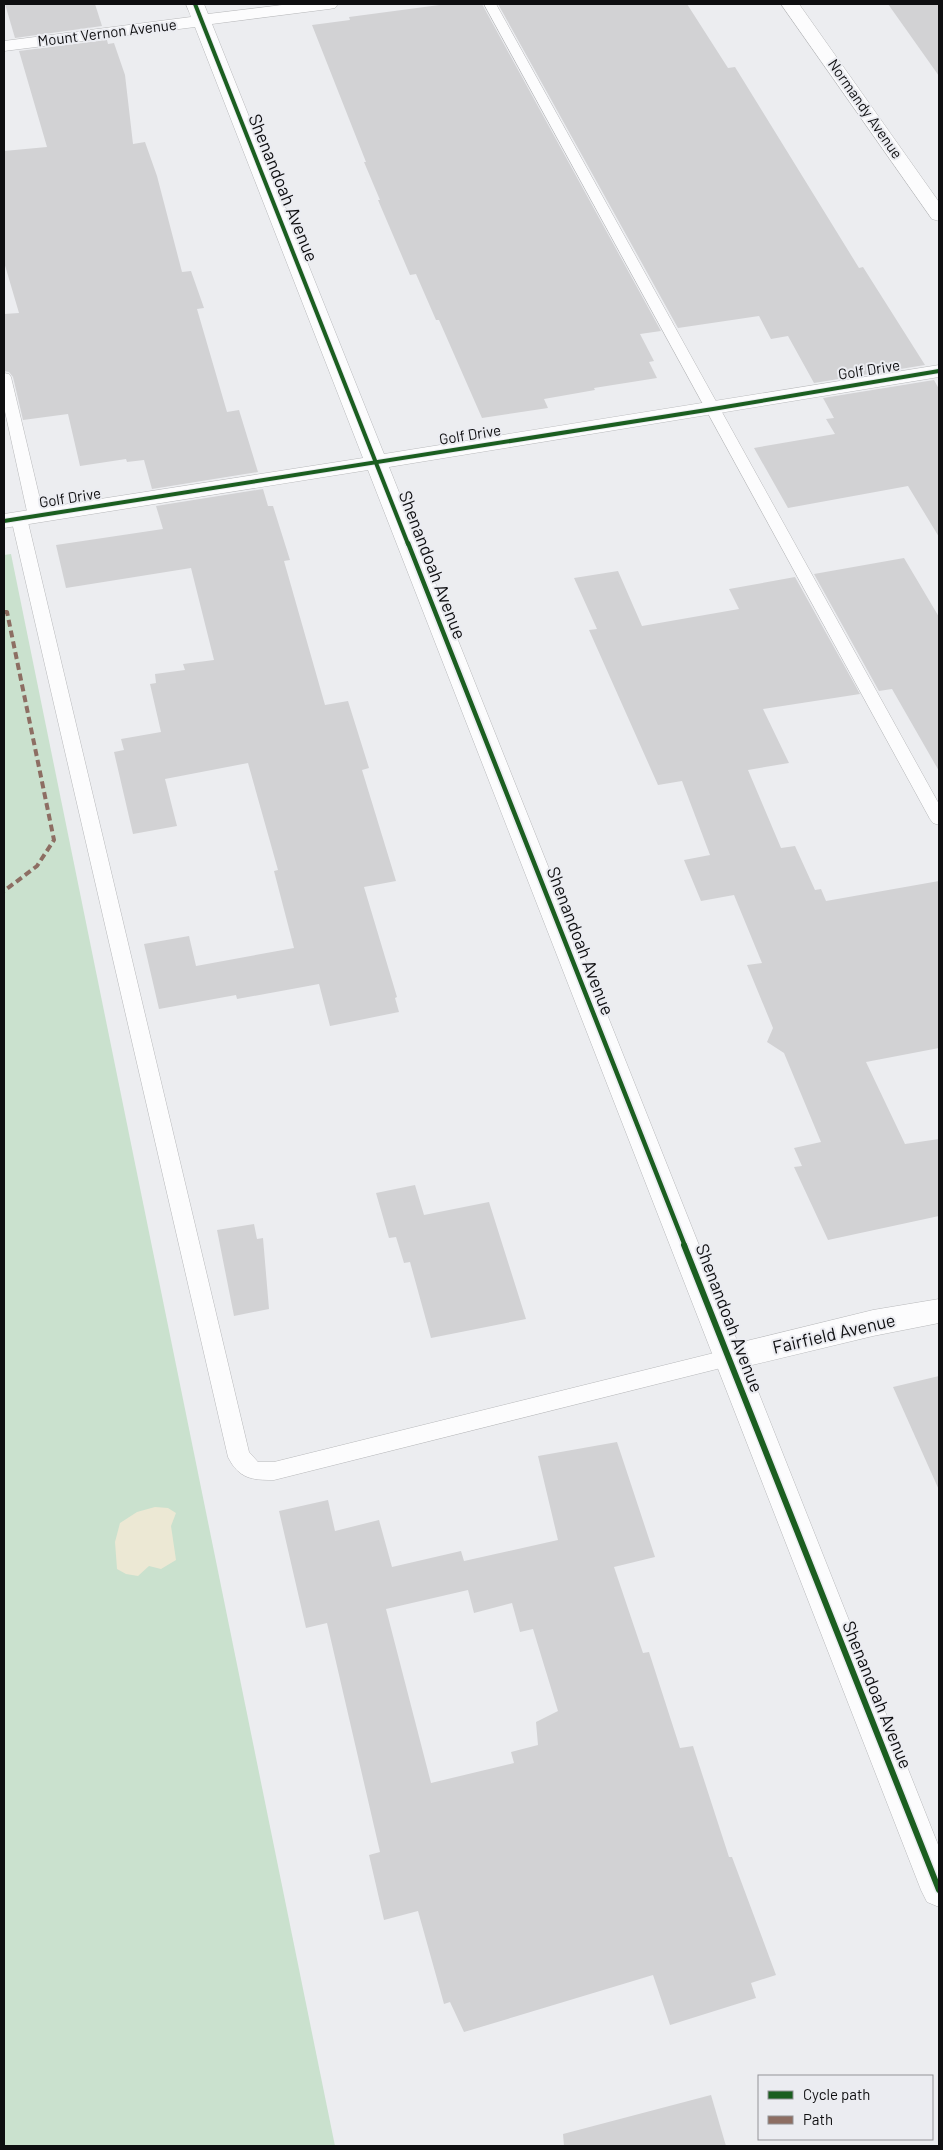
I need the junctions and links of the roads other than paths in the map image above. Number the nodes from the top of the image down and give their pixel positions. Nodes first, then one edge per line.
1 (329, 4) edge
2 (490, 4) edge
3 (790, 4) edge
4 (198, 12) edge
5 (4, 46) edge
6 (939, 215) edge
7 (939, 371) edge
8 (4, 378) edge
9 (713, 409) junction
10 (377, 462) junction
11 (20, 518) edge
12 (939, 818) edge
13 (939, 1311) edge
14 (730, 1358) junction
15 (939, 1890) edge

1 - 4 street, Mount Vernon Avenue
2 - 9 lane
3 - 6 street, Normandy Avenue
4 - 5 street, Mount Vernon Avenue
4 - 10 street, Shenandoah Avenue
7 - 9 street, Golf Drive
8 - 11 lane
9 - 10 street, Golf Drive
9 - 12 lane
10 - 11 street, Golf Drive
10 - 14 street, Shenandoah Avenue
11 - 14 lane
13 - 14 street, Fairfield Avenue
14 - 15 street, Shenandoah Avenue

